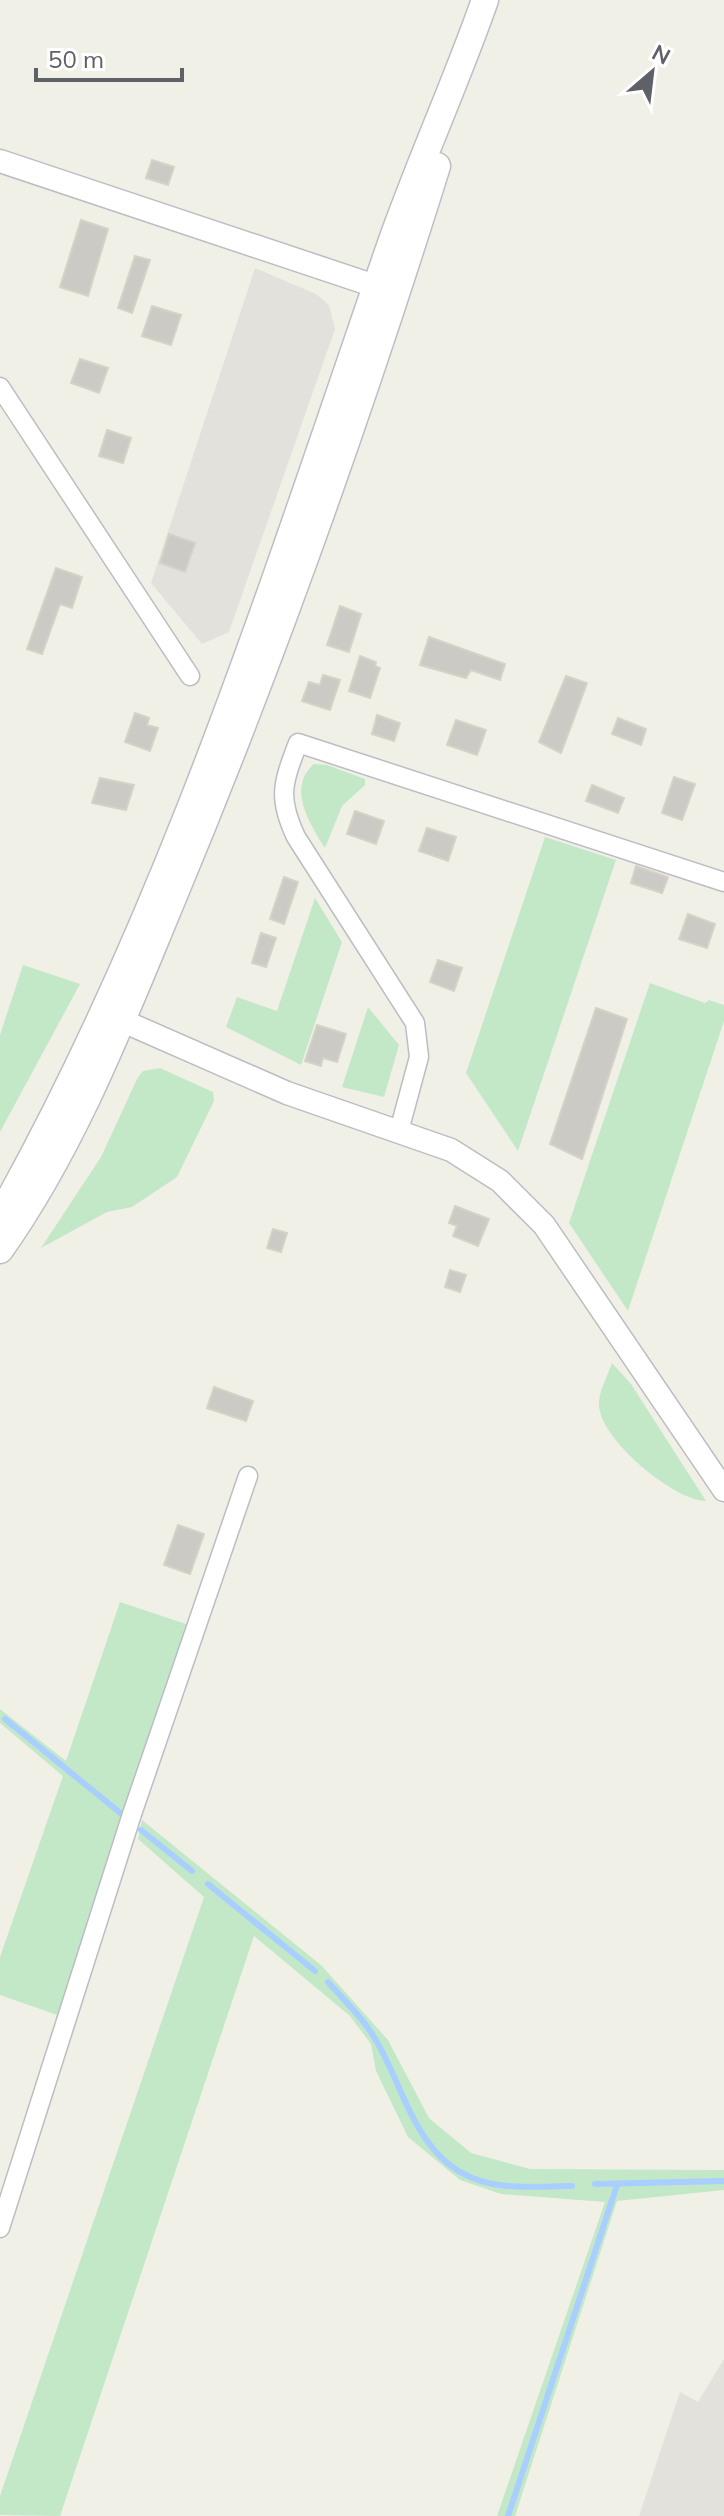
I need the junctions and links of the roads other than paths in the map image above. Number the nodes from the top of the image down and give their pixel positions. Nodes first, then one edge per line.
1 (485, 0) edge
2 (0, 161) edge
3 (386, 290) junction
4 (0, 387) edge
5 (190, 676) dead end
6 (724, 882) edge
7 (113, 1016) junction
8 (399, 1131) junction
9 (0, 1216) edge
10 (0, 1250) edge
11 (248, 1476) dead end
12 (724, 1490) edge
13 (0, 2228) edge

1 - 3 main road
2 - 3 street
3 - 7 main road
4 - 5 street
6 - 8 street
7 - 8 street
7 - 9 main road
7 - 10 main road
8 - 12 street
11 - 13 street

